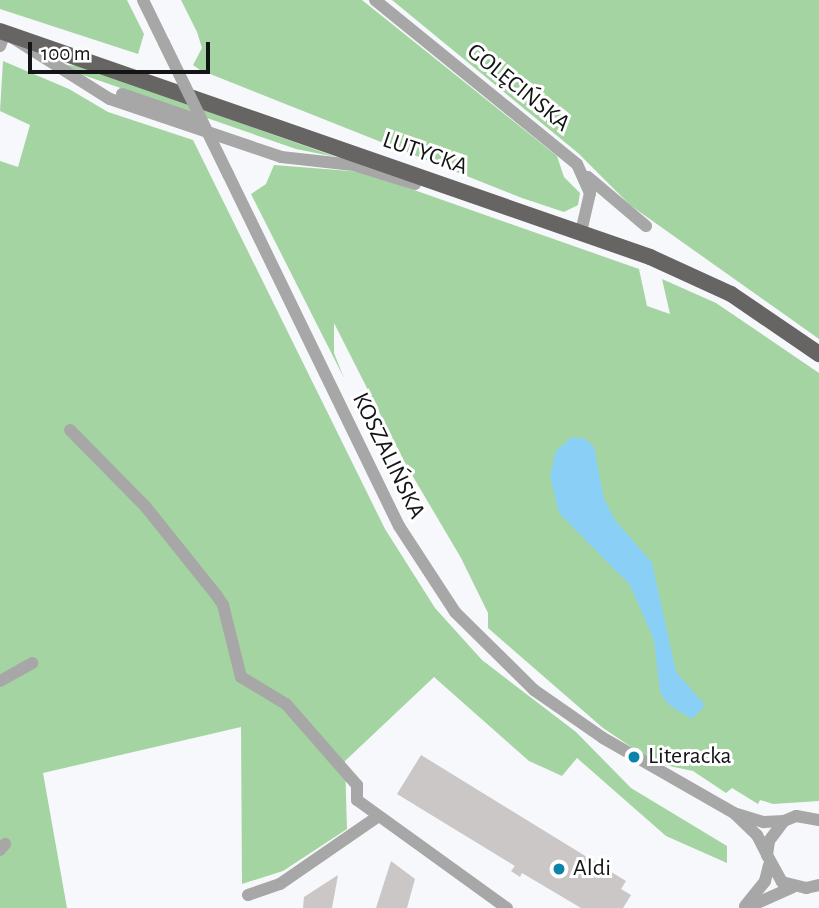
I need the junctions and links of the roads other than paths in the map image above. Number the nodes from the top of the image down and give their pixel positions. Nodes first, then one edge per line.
1 (143, 0) edge
2 (375, 0) edge
3 (2, 37) edge
4 (583, 172) junction
5 (524, 212) junction
6 (646, 226) dead end
7 (581, 232) junction
8 (819, 354) edge
9 (70, 430) dead end
10 (32, 663) dead end
11 (0, 681) edge
12 (734, 813) junction
13 (377, 817) junction
14 (819, 820) edge
15 (784, 821) junction
16 (768, 860) junction
17 (819, 885) edge
18 (793, 887) junction
19 (248, 895) dead end
20 (507, 908) edge
21 (745, 908) edge

1 - 12 street, KOSZALIŃSKA, bridge
2 - 4 street, GOLĘCIŃSKA
3 - 5 main road, LUTYCKA
3 - 5 street
4 - 6 street, GOLĘCIŃSKA
4 - 7 street
5 - 7 main road, LUTYCKA
7 - 8 main road, LUTYCKA
9 - 13 street
10 - 11 street
12 - 15 street, KOSZALIŃSKA
12 - 16 street, KOSZALIŃSKA
13 - 19 street
13 - 20 street
14 - 15 street, KOSZALIŃSKA
15 - 16 street
16 - 18 street, KOSZALIŃSKA
16 - 21 street
17 - 18 street
18 - 21 street

